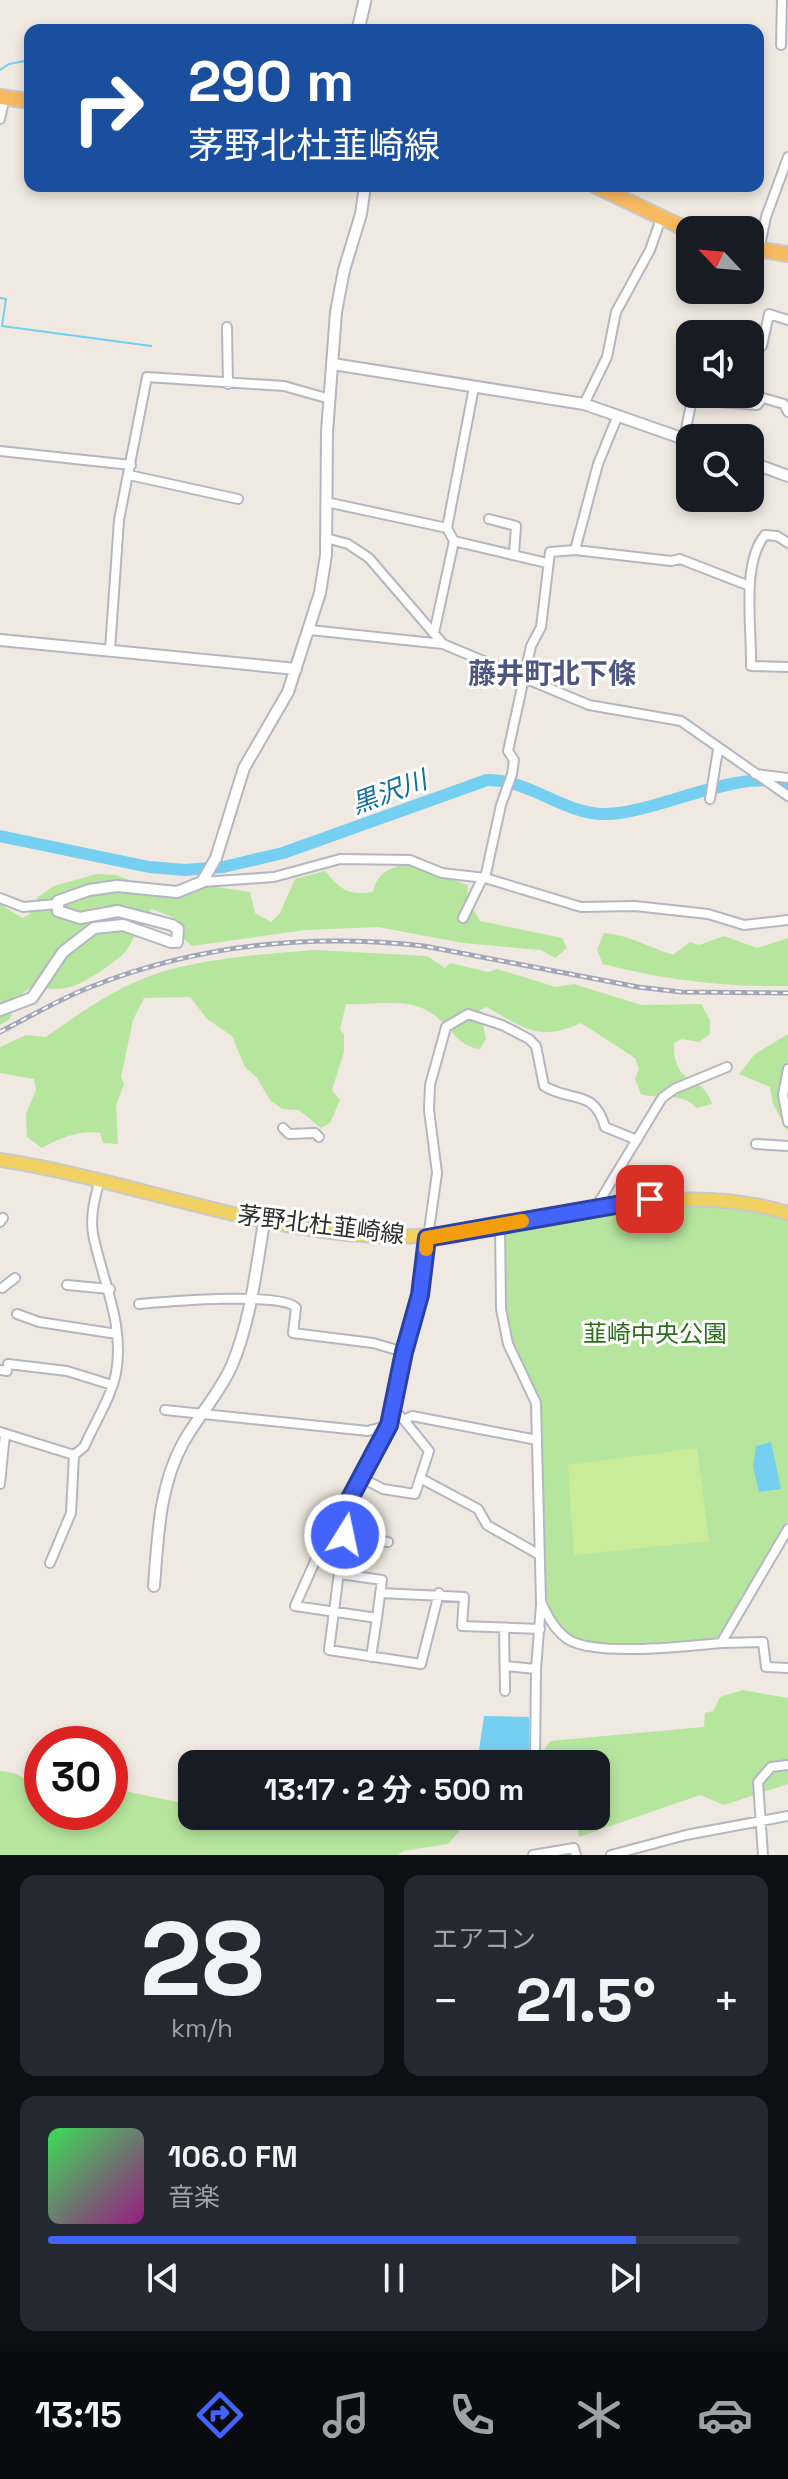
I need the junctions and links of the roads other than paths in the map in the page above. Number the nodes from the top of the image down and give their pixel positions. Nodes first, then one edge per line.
1 (782, 0) edge
2 (363, 1) edge
3 (359, 24) edge
4 (781, 45) dead end
5 (2, 97) edge
6 (24, 100) edge
7 (0, 119) edge
8 (788, 157) edge
9 (364, 192) edge
10 (609, 192) edge
11 (662, 216) junction
12 (764, 223) edge
13 (676, 224) edge
14 (764, 250) edge
15 (788, 254) edge
16 (788, 320) edge
17 (227, 327) dead end
18 (764, 337) edge
19 (333, 364) junction
20 (228, 384) junction
21 (474, 387) junction
22 (764, 398) edge
23 (330, 399) junction
24 (584, 404) junction
25 (788, 412) edge
26 (618, 415) junction
27 (676, 436) edge
28 (0, 451) edge
29 (764, 467) edge
30 (130, 470) junction
31 (788, 476) edge
32 (238, 499) dead end
33 (326, 502) junction
34 (489, 519) dead end
35 (447, 528) junction
36 (326, 538) junction
37 (454, 541) junction
38 (788, 543) edge
39 (575, 550) junction
40 (514, 554) junction
41 (547, 563) junction
42 (747, 585) junction
43 (310, 630) junction
44 (434, 633) junction
45 (0, 640) edge
46 (443, 644) junction
47 (110, 650) junction
48 (788, 667) edge
49 (296, 669) junction
50 (523, 680) junction
51 (718, 750) junction
52 (756, 775) junction
53 (788, 778) edge
54 (712, 794) dead end
55 (787, 795) edge
56 (484, 877) junction
57 (204, 878) junction
58 (0, 898) edge
59 (57, 904) junction
60 (463, 918) dead end
61 (788, 920) edge
62 (0, 1010) edge
63 (727, 1067) dead end
64 (788, 1069) edge
65 (788, 1122) edge
66 (283, 1128) dead end
67 (319, 1137) dead end
68 (637, 1140) junction
69 (756, 1144) dead end
70 (788, 1146) edge
71 (0, 1160) edge
72 (100, 1179) junction
73 (600, 1207) junction
74 (788, 1209) edge
75 (264, 1222) junction
76 (500, 1225) junction
77 (427, 1238) junction
78 (15, 1278) dead end
79 (67, 1285) dead end
80 (2, 1288) dead end
81 (110, 1289) junction
82 (251, 1299) junction
83 (139, 1304) dead end
84 (17, 1314) dead end
85 (117, 1334) junction
86 (404, 1352) junction
87 (5, 1369) edge
88 (112, 1385) junction
89 (393, 1409) junction
90 (165, 1410) dead end
91 (201, 1413) junction
92 (404, 1420) junction
93 (389, 1425) junction
94 (2, 1433) edge
95 (537, 1440) junction
96 (74, 1455) junction
97 (362, 1478) junction
98 (420, 1478) junction
99 (0, 1484) edge
100 (348, 1502) junction
101 (788, 1529) edge
102 (345, 1535) junction
103 (388, 1542) dead end
104 (538, 1554) junction
105 (50, 1563) dead end
106 (340, 1574) junction
107 (154, 1586) dead end
108 (380, 1593) junction
109 (439, 1593) junction
110 (541, 1602) junction
111 (335, 1612) junction
112 (377, 1618) junction
113 (504, 1628) junction
114 (540, 1629) junction
115 (726, 1643) junction
116 (371, 1657) junction
117 (505, 1666) junction
118 (788, 1668) edge
119 (536, 1669) junction
120 (505, 1691) dead end
121 (535, 1750) edge
122 (788, 1765) edge
123 (788, 1816) edge
124 (761, 1820) junction
125 (533, 1855) edge
126 (576, 1855) edge
127 (611, 1855) edge
128 (763, 1855) edge

1 - 4 street
2 - 3 main road
5 - 6 highway
5 - 7 street
8 - 12 street
9 - 19 street
10 - 11 highway
11 - 13 highway
11 - 24 street
14 - 15 highway
16 - 18 street
17 - 20 street
19 - 21 street
19 - 23 street
20 - 23 street
20 - 30 street
21 - 24 street
21 - 35 street
22 - 25 street
23 - 33 street
24 - 26 street
26 - 27 street
26 - 39 street
28 - 30 street
29 - 31 street
30 - 32 street
30 - 47 street
33 - 35 street
33 - 36 street
34 - 40 street
35 - 37 street
36 - 43 street
36 - 44 street
37 - 40 street
37 - 44 street
38 - 42 street
39 - 41 street
39 - 42 street
40 - 41 street
41 - 50 street
42 - 48 street
43 - 46 street
43 - 49 street
44 - 46 street
45 - 47 street
46 - 50 street
47 - 49 street
49 - 57 street
50 - 51 street
50 - 56 street
51 - 52 street
51 - 54 street
52 - 53 street
52 - 55 street
56 - 57 street
56 - 60 street
56 - 61 street
57 - 59 street
58 - 59 street
59 - 62 street
63 - 68 street
64 - 65 street
66 - 67 street
68 - 73 street
68 - 77 street
69 - 70 street
71 - 72 main road, 茅野北杜韮崎線
72 - 75 main road, 茅野北杜韮崎線
72 - 81 street
73 - 74 main road, 茅野北杜韮崎線
73 - 76 main road, 茅野北杜韮崎線
75 - 77 main road, 茅野北杜韮崎線
75 - 82 street
76 - 77 main road, 茅野北杜韮崎線
76 - 95 street
77 - 86 street
78 - 80 street
79 - 81 street
81 - 85 street
82 - 83 street
82 - 86 street
82 - 91 street
84 - 85 street
85 - 88 street
86 - 89 street
87 - 88 street
88 - 96 street
89 - 92 street
89 - 93 street
90 - 91 street
91 - 93 street
91 - 107 street
92 - 95 street
92 - 98 street
93 - 97 street
94 - 96 street
94 - 99 street
95 - 104 street
96 - 105 street
97 - 98 street
97 - 100 street
98 - 104 street
100 - 102 street
100 - 111 street
101 - 115 street
102 - 103 street
102 - 106 street
104 - 110 street
106 - 108 street
106 - 111 street
108 - 109 street
108 - 112 street
109 - 113 street
109 - 116 street
110 - 114 street
110 - 115 street
111 - 112 street
111 - 116 street
112 - 116 street
113 - 114 street
113 - 117 street
114 - 119 street
115 - 118 street
117 - 119 street
117 - 120 street
119 - 121 street
122 - 124 street
123 - 124 street
124 - 127 street
124 - 128 street
125 - 126 street

